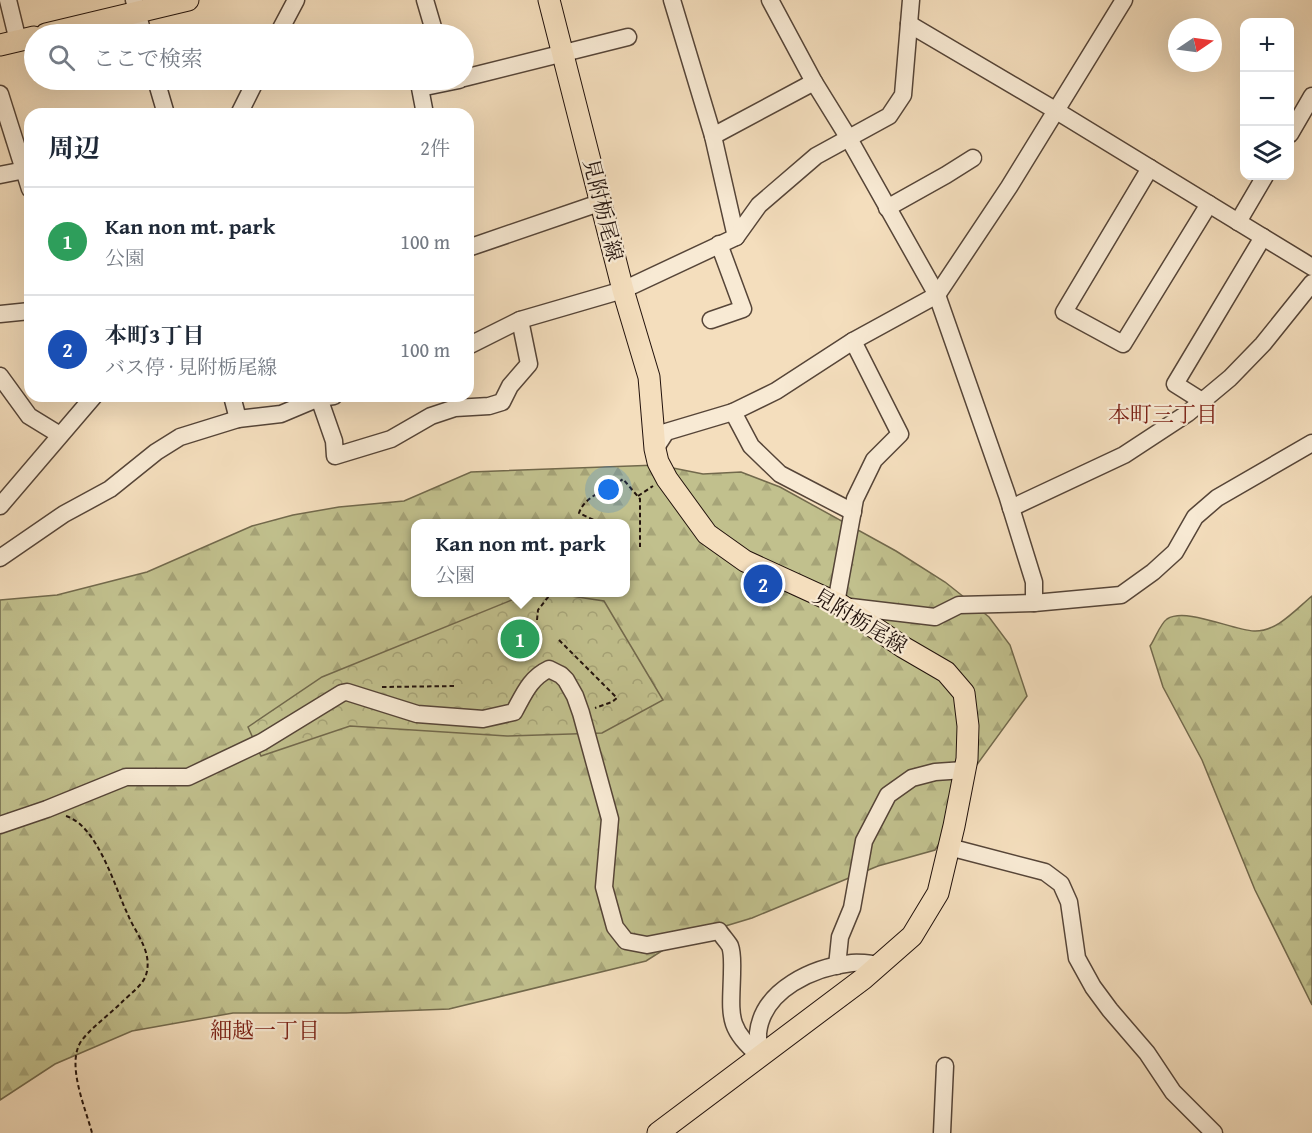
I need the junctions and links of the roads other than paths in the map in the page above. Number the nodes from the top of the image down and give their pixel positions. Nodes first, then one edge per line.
1 (8, 0) edge
2 (188, 0) edge
3 (296, 0) edge
4 (425, 0) edge
5 (549, 0) edge
6 (673, 0) edge
7 (770, 0) edge
8 (910, 0) edge
9 (1124, 0) edge
10 (136, 6) edge
11 (78, 24) edge
12 (140, 24) edge
13 (283, 24) edge
14 (432, 24) edge
15 (909, 24) junction
16 (628, 37) dead end
17 (18, 41) edge
18 (562, 54) junction
19 (474, 75) edge
20 (814, 82) junction
21 (159, 90) edge
22 (251, 90) edge
23 (420, 90) edge
24 (0, 94) edge
25 (1312, 96) edge
26 (163, 108) edge
27 (242, 108) edge
28 (424, 108) edge
29 (1055, 110) junction
30 (1294, 127) edge
31 (713, 136) junction
32 (848, 137) junction
33 (973, 158) dead end
34 (24, 162) edge
35 (1150, 168) junction
36 (24, 171) edge
37 (0, 175) edge
38 (1263, 180) edge
39 (602, 202) junction
40 (1209, 204) junction
41 (887, 208) junction
42 (1238, 222) junction
43 (736, 237) junction
44 (1263, 237) junction
45 (719, 244) junction
46 (474, 246) edge
47 (1312, 267) edge
48 (1312, 283) edge
49 (623, 290) junction
50 (937, 295) junction
51 (24, 312) edge
52 (0, 314) edge
53 (520, 320) junction
54 (711, 320) dead end
55 (853, 341) junction
56 (474, 343) edge
57 (0, 376) edge
58 (1203, 401) junction
59 (89, 402) edge
60 (234, 402) edge
61 (313, 402) edge
62 (327, 402) edge
63 (733, 412) junction
64 (238, 419) junction
65 (60, 435) junction
66 (1312, 443) edge
67 (655, 449) junction
68 (0, 506) edge
69 (1011, 508) junction
70 (853, 512) junction
71 (0, 558) edge
72 (1034, 603) junction
73 (838, 604) junction
74 (964, 770) junction
75 (0, 825) edge
76 (949, 847) junction
77 (880, 964) junction
78 (837, 966) junction
79 (760, 1056) junction
80 (945, 1066) dead end
81 (658, 1133) edge
82 (942, 1133) edge
83 (1214, 1133) edge

1 - 17 street
2 - 10 main road
3 - 13 street
4 - 14 street
5 - 18 main road, 見附栃尾線
6 - 31 street
7 - 20 street
8 - 15 street
9 - 29 street
10 - 11 main road
10 - 12 street
15 - 29 street
15 - 32 street
16 - 18 street
18 - 19 street
18 - 39 main road, 見附栃尾線
20 - 31 street
20 - 32 street
21 - 26 street
22 - 27 street
23 - 28 street
24 - 34 street
25 - 30 street
29 - 35 street
29 - 50 street
31 - 43 street
32 - 41 street
32 - 43 street
33 - 41 street
35 - 40 street
35 - 40 street
36 - 37 street
38 - 42 street
39 - 46 street
39 - 49 main road, 見附栃尾線
40 - 42 street
41 - 50 street
42 - 44 street
43 - 45 street
44 - 47 street
44 - 58 street
45 - 49 street
45 - 54 street
48 - 58 street
49 - 53 street
49 - 67 main road, 見附栃尾線
50 - 55 street
50 - 69 street
51 - 52 street
53 - 56 street
53 - 62 street
55 - 63 street
55 - 70 street
57 - 65 street
58 - 69 street
59 - 65 street
60 - 64 street
61 - 64 street
63 - 67 street
63 - 70 street
64 - 71 street
65 - 68 street
66 - 72 street
67 - 73 main road, 見附栃尾線
69 - 72 street
70 - 73 street
72 - 73 street
73 - 74 main road, 見附栃尾線
74 - 76 main road, 見附栃尾線
74 - 78 street
75 - 79 street
76 - 77 main road, 見附栃尾線
76 - 83 street
77 - 78 street
77 - 79 main road, 見附栃尾線
78 - 79 street
79 - 81 main road, 見附栃尾線
80 - 82 street

